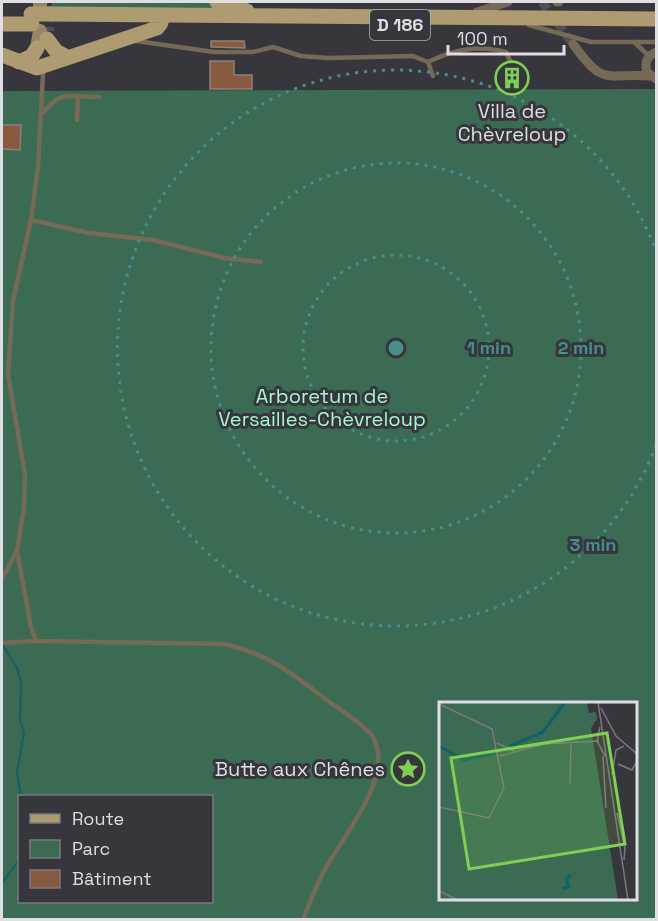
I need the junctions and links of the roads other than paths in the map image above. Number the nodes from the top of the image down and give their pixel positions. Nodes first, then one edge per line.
1 (217, 2) edge
2 (503, 2) edge
3 (2, 13) edge
4 (262, 16) junction
5 (469, 17) junction
6 (657, 19) edge
7 (160, 23) junction
8 (2, 24) edge
9 (529, 26) junction
10 (657, 28) edge
11 (43, 33) edge
12 (634, 42) junction
13 (657, 42) edge
14 (573, 44) tunnel mouth
15 (110, 46) junction
16 (2, 55) edge
17 (67, 57) junction
18 (650, 58) edge
19 (429, 62) junction
20 (512, 65) dead end
21 (433, 75) dead end
22 (636, 75) junction
23 (653, 78) edge
24 (99, 97) dead end
25 (78, 98) junction
26 (43, 113) junction
27 (77, 120) dead end
28 (31, 220) junction
29 (261, 262) dead end
30 (17, 551) junction
31 (2, 579) edge
32 (36, 641) junction
33 (2, 643) edge
34 (303, 920) edge

1 - 4 main road
2 - 5 street
3 - 11 main road, D 186
4 - 5 main road, D 186
4 - 11 main road, D 186
5 - 6 main road, D 186
7 - 9 main road, D 186
7 - 11 main road, D 186
7 - 15 main road
8 - 11 main road, D 186
9 - 10 main road, D 186
9 - 12 lane
11 - 15 lane
11 - 16 main road
11 - 17 main road
11 - 17 main road
11 - 26 lane
12 - 13 lane
12 - 18 lane
14 - 22 street
15 - 17 main road
15 - 19 lane
18 - 22 street
18 - 23 street
19 - 20 lane
19 - 21 lane
22 - 23 street
24 - 25 lane
25 - 26 lane
25 - 27 lane
26 - 28 lane
28 - 29 lane
28 - 30 lane
30 - 31 lane
30 - 32 lane
32 - 33 lane
32 - 34 lane

